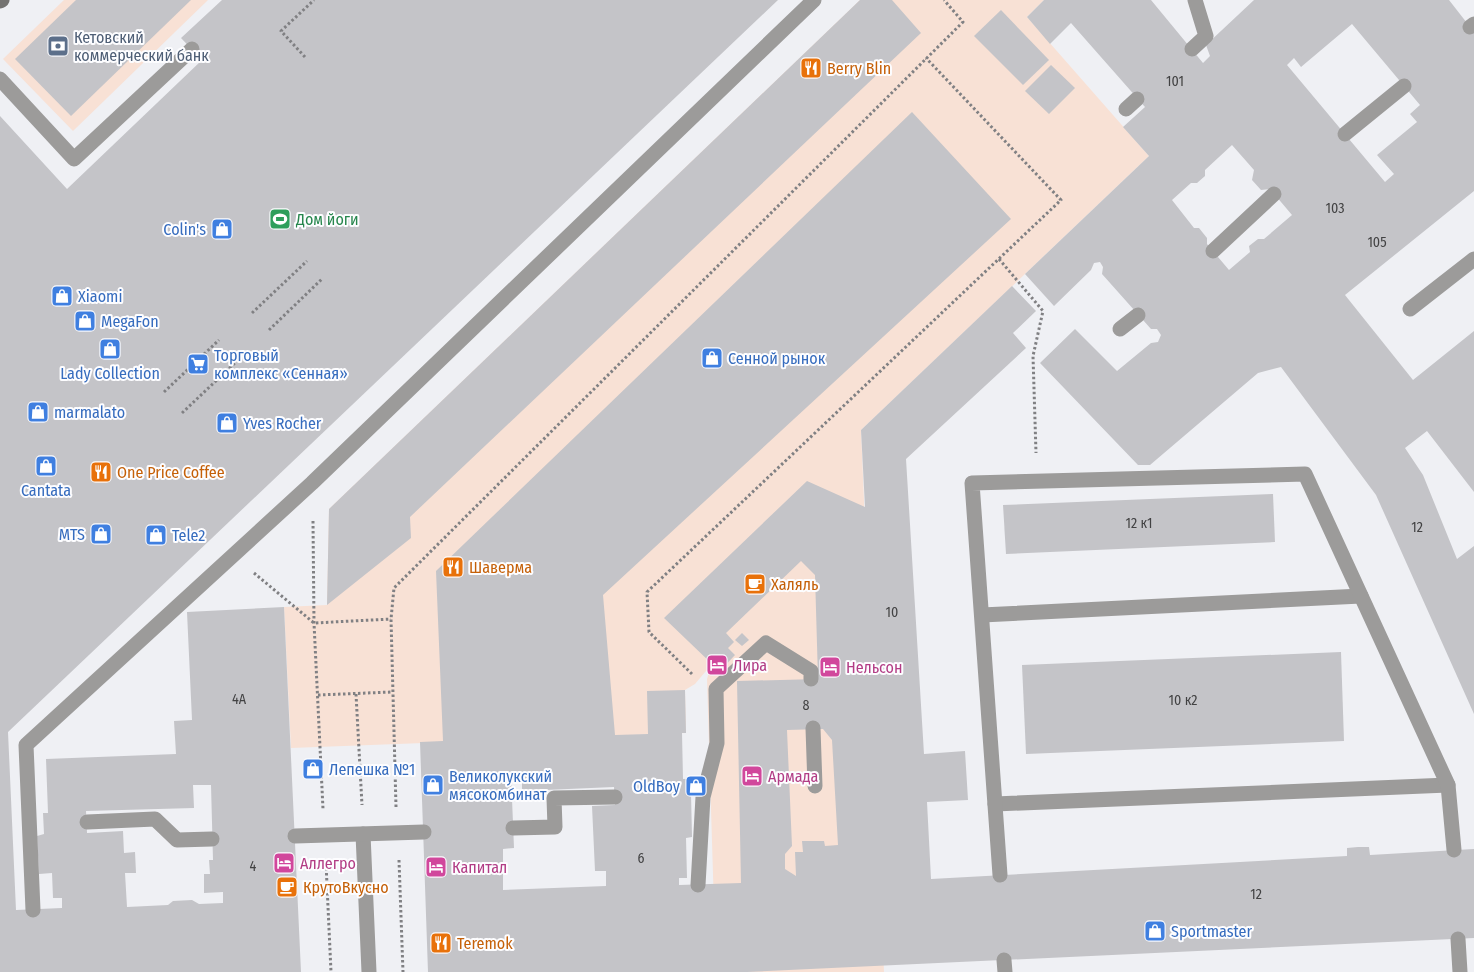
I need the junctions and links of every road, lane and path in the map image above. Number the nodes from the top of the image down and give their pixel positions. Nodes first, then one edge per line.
1 (314, 0) edge
2 (814, 0) edge
3 (944, 0) edge
4 (1195, 0) edge
5 (192, 49) dead end
6 (1192, 49) dead end
7 (304, 57) dead end
8 (926, 58) junction
9 (0, 79) edge
10 (1404, 86) dead end
11 (1345, 134) dead end
12 (1274, 194) dead end
13 (1213, 251) dead end
14 (998, 259) junction
15 (1474, 259) edge
16 (307, 261) dead end
17 (323, 278) dead end
18 (1410, 309) dead end
19 (252, 313) dead end
20 (1138, 315) dead end
21 (1120, 329) dead end
22 (269, 330) dead end
23 (219, 340) dead end
24 (238, 360) dead end
25 (164, 392) dead end
26 (182, 413) dead end
27 (1037, 482) junction
28 (312, 483) junction
29 (232, 555) junction
30 (1361, 596) junction
31 (982, 615) junction
32 (391, 619) junction
33 (314, 623) junction
34 (811, 679) dead end
35 (716, 689) junction
36 (392, 692) junction
37 (356, 694) junction
38 (318, 695) junction
39 (813, 728) dead end
40 (394, 743) dead end
41 (1448, 785) junction
42 (815, 786) dead end
43 (615, 797) dead end
44 (995, 804) junction
45 (87, 822) dead end
46 (513, 828) dead end
47 (424, 832) dead end
48 (363, 834) junction
49 (324, 835) junction
50 (295, 836) dead end
51 (212, 839) dead end
52 (1454, 850) dead end
53 (1000, 875) dead end
54 (698, 885) dead end
55 (33, 910) dead end
56 (1458, 938) dead end
57 (331, 972) edge
58 (369, 972) edge
59 (1460, 972) edge

1 - 7 path
2 - 28 lane
3 - 8 path
4 - 6 lane
5 - 9 lane
8 - 14 path
8 - 32 path
10 - 11 lane
12 - 13 lane
14 - 27 path
14 - 35 path
15 - 18 lane
16 - 19 path
17 - 22 path
20 - 21 lane
23 - 25 path
24 - 26 path
27 - 30 lane
27 - 31 lane
28 - 29 lane
28 - 33 path
29 - 33 path
29 - 55 lane
30 - 31 lane
30 - 41 lane
31 - 44 lane
32 - 33 path
32 - 36 path
33 - 38 path
34 - 35 lane
35 - 54 lane
36 - 37 path
36 - 40 path
37 - 38 path
37 - 48 path
38 - 49 path
39 - 42 lane
41 - 44 lane
41 - 52 lane
43 - 46 lane
44 - 53 lane
45 - 51 lane
47 - 48 lane
48 - 49 lane
48 - 58 lane
49 - 50 lane
49 - 57 path
56 - 59 lane

